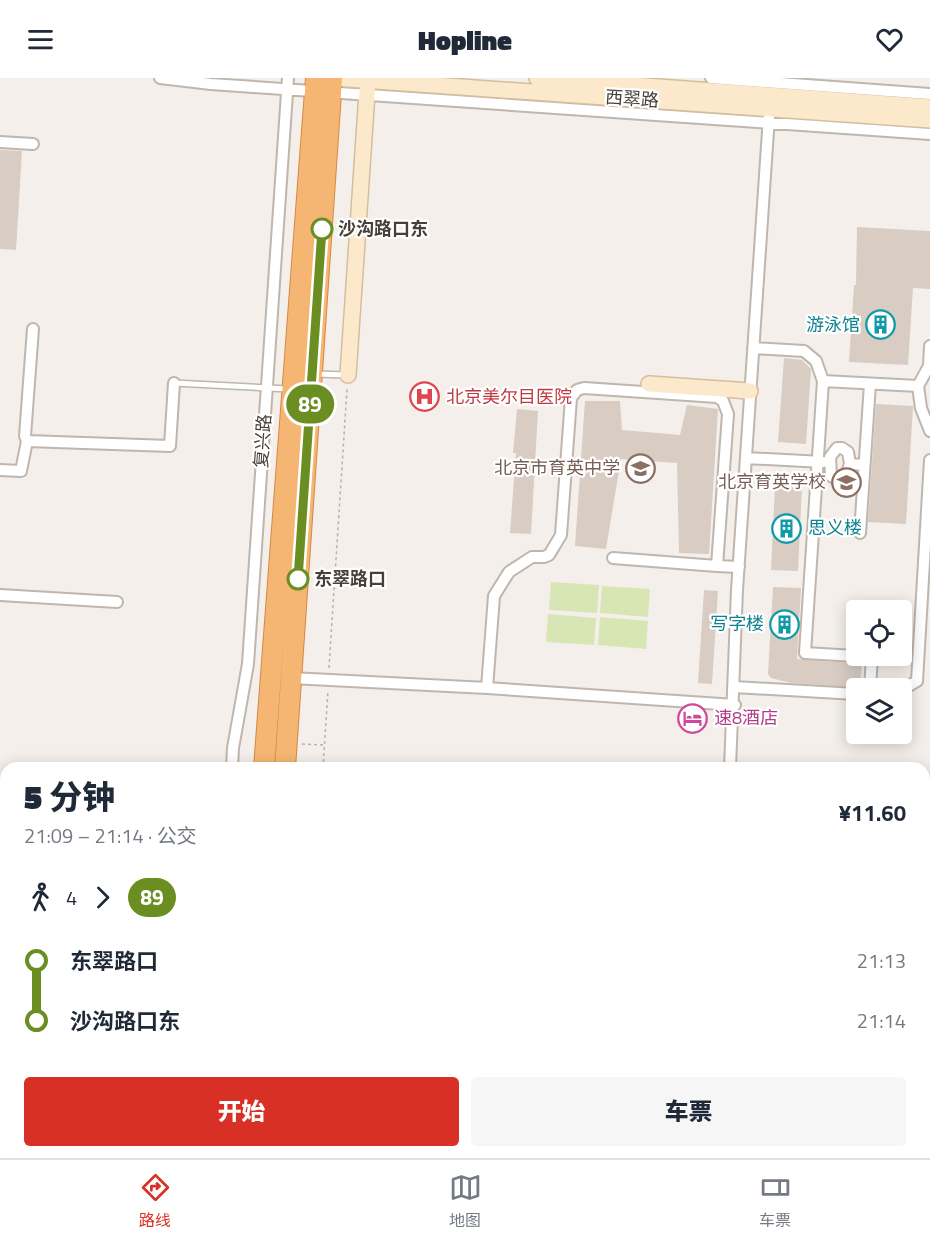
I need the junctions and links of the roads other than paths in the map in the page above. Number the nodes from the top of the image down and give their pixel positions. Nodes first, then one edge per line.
1 (160, 78) edge
2 (537, 78) edge
3 (711, 78) edge
4 (288, 84) edge
5 (326, 84) edge
6 (367, 84) edge
7 (930, 94) edge
8 (930, 107) edge
9 (770, 109) junction
10 (930, 120) edge
11 (930, 134) edge
12 (0, 142) edge
13 (33, 144) dead end
14 (33, 329) dead end
15 (930, 346) edge
16 (753, 348) junction
17 (348, 375) joint
18 (823, 381) junction
19 (302, 382) junction
20 (174, 383) joint
21 (649, 384) dead end
22 (870, 384) junction
23 (918, 386) junction
24 (267, 388) junction
25 (750, 391) junction
26 (930, 431) edge
27 (27, 441) junction
28 (746, 458) junction
29 (930, 460) edge
30 (818, 462) junction
31 (830, 463) junction
32 (850, 464) junction
33 (864, 465) junction
34 (930, 468) edge
35 (0, 470) edge
36 (860, 533) dead end
37 (613, 558) dead end
38 (717, 566) junction
39 (739, 567) junction
40 (0, 595) edge
41 (117, 602) dead end
42 (291, 678) junction
43 (871, 678) edge
44 (912, 684) edge
45 (734, 687) junction
46 (487, 688) junction
47 (846, 693) edge
48 (735, 705) junction
49 (233, 762) edge
50 (265, 762) edge
51 (285, 762) edge
52 (730, 762) edge

1 - 4 street
2 - 9 main road, 西翠路
3 - 7 street
4 - 5 street
4 - 24 street, 复兴路
5 - 6 main road, 西翠路
5 - 19 highway, 复兴路
6 - 9 main road, 西翠路
6 - 17 main road
8 - 9 main road, 西翠路
9 - 10 main road, 西翠路
9 - 11 street
9 - 16 street
12 - 13 street
14 - 27 street
15 - 23 street
16 - 18 street
16 - 25 street
17 - 19 lane
18 - 22 street
18 - 30 street
19 - 24 lane
19 - 42 highway, 复兴路
19 - 50 highway, 复兴路
20 - 24 lane
20 - 27 street
21 - 25 main road
22 - 23 street
22 - 33 street
23 - 26 street
24 - 49 street, 复兴路
25 - 28 street
27 - 35 street
28 - 30 street
28 - 39 street
29 - 34 street
30 - 31 street
30 - 43 street
31 - 32 street
31 - 32 street
32 - 33 street
33 - 36 street
34 - 44 street
37 - 38 street
38 - 39 street
38 - 46 street
39 - 45 street
40 - 41 street
42 - 46 street
42 - 51 highway, 复兴路
45 - 47 street
45 - 48 street
46 - 48 street
48 - 52 street

